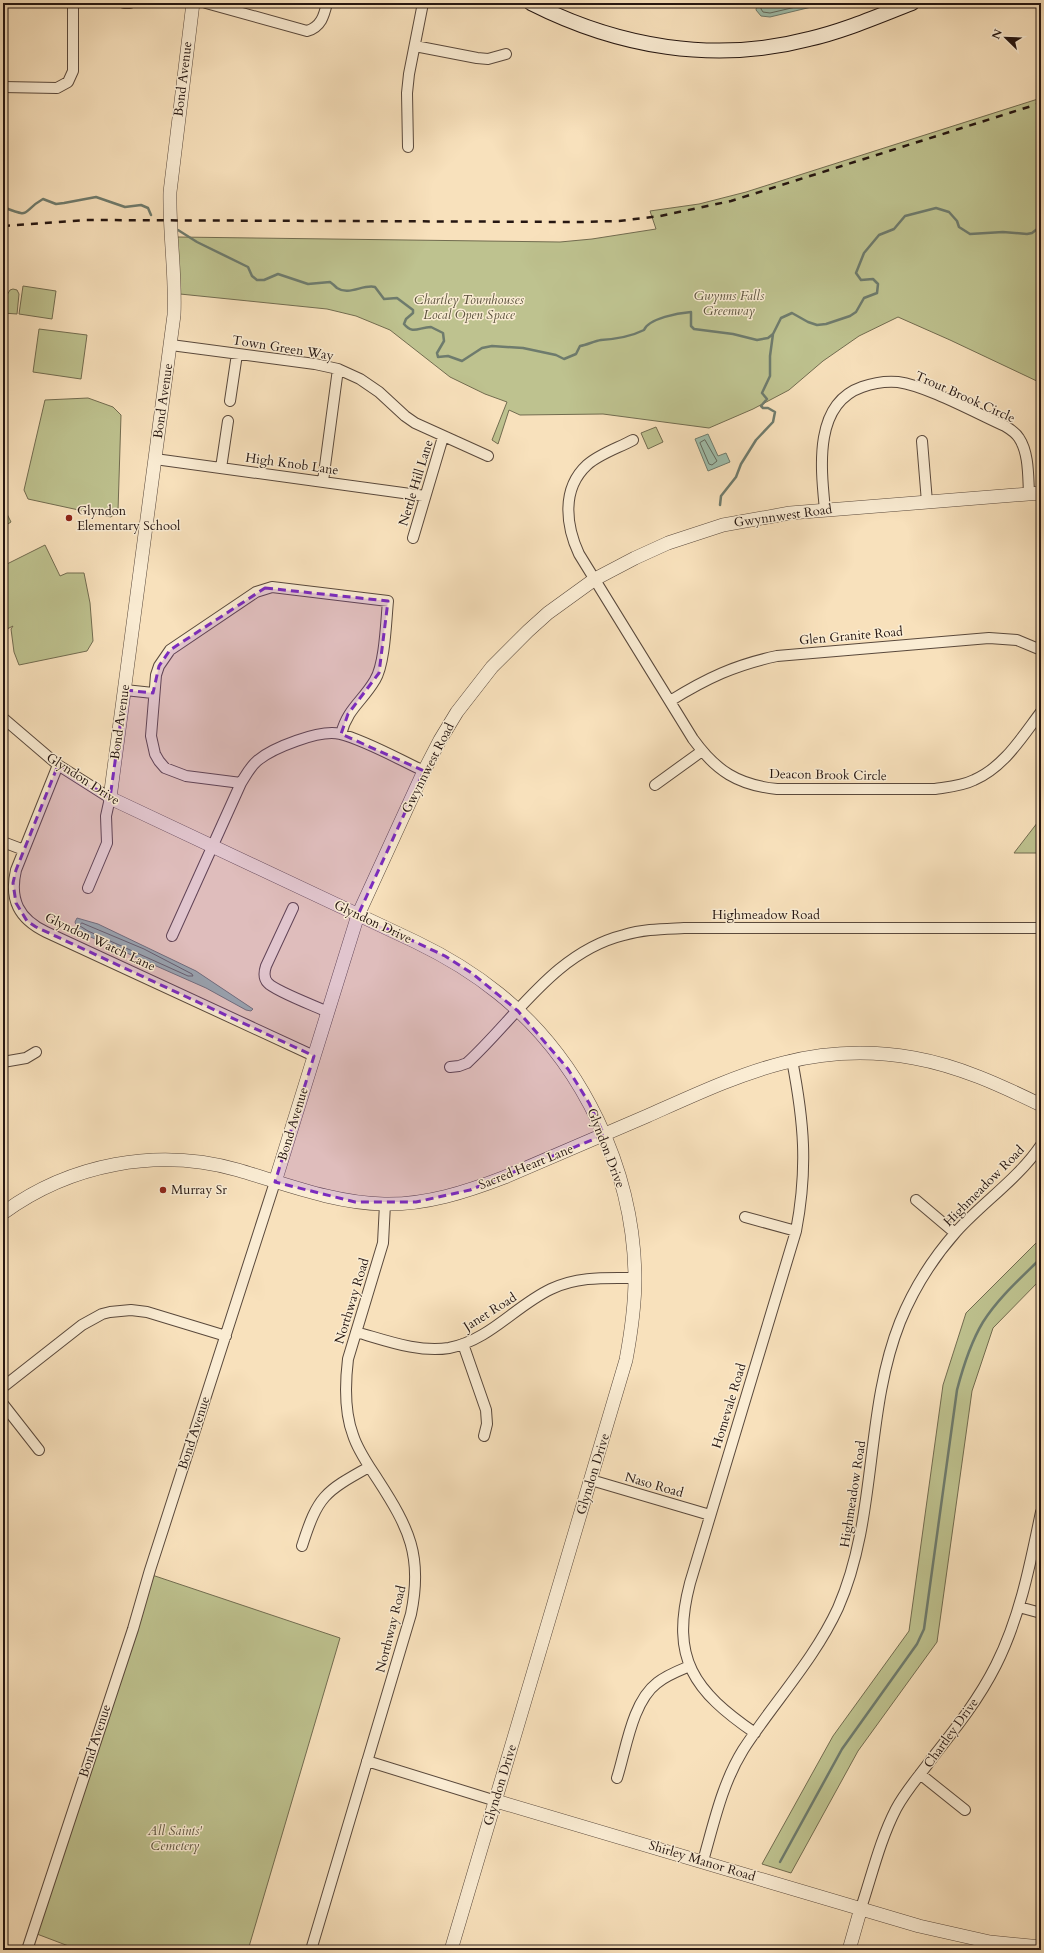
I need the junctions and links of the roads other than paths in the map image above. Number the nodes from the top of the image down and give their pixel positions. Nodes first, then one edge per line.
1 (73, 3) edge
2 (124, 3) edge
3 (130, 3) edge
4 (193, 3) edge
5 (206, 3) edge
6 (327, 3) edge
7 (423, 3) edge
8 (531, 3) edge
9 (912, 3) edge
10 (415, 46) junction
11 (506, 54) dead end
12 (3, 88) edge
13 (408, 147) dead end
14 (170, 345) junction
15 (237, 354) junction
16 (338, 369) junction
17 (230, 401) dead end
18 (228, 421) dead end
19 (443, 437) junction
20 (633, 440) dead end
21 (922, 441) dead end
22 (488, 456) dead end
23 (155, 459) junction
24 (221, 468) junction
25 (323, 481) junction
26 (1035, 493) edge
27 (425, 496) junction
28 (927, 502) junction
29 (825, 510) junction
30 (413, 538) dead end
31 (595, 579) junction
32 (1041, 650) edge
33 (125, 690) junction
34 (153, 693) junction
35 (670, 701) junction
36 (1041, 712) edge
37 (3, 718) edge
38 (340, 734) junction
39 (702, 751) junction
40 (58, 765) junction
41 (424, 771) junction
42 (241, 783) junction
43 (655, 785) dead end
44 (110, 798) junction
45 (3, 842) edge
46 (212, 847) junction
47 (24, 850) junction
48 (88, 888) dead end
49 (293, 908) dead end
50 (358, 915) junction
51 (1041, 928) edge
52 (172, 936) dead end
53 (518, 1011) junction
54 (328, 1012) junction
55 (36, 1052) dead end
56 (314, 1056) junction
57 (792, 1060) junction
58 (3, 1062) edge
59 (450, 1067) dead end
60 (1041, 1105) edge
61 (604, 1135) junction
62 (1041, 1145) edge
63 (275, 1182) junction
64 (916, 1200) dead end
65 (385, 1204) junction
66 (3, 1213) edge
67 (745, 1217) dead end
68 (796, 1231) junction
69 (955, 1233) junction
70 (635, 1278) junction
71 (356, 1332) junction
72 (226, 1336) junction
73 (463, 1344) junction
74 (3, 1387) edge
75 (3, 1404) edge
76 (484, 1436) dead end
77 (38, 1450) dead end
78 (370, 1467) junction
79 (591, 1480) junction
80 (1041, 1512) edge
81 (710, 1515) junction
82 (302, 1546) dead end
83 (1019, 1607) junction
84 (1041, 1613) edge
85 (690, 1666) junction
86 (755, 1733) junction
87 (367, 1762) junction
88 (920, 1774) junction
89 (617, 1778) dead end
90 (496, 1800) junction
91 (965, 1810) dead end
92 (703, 1861) junction
93 (861, 1908) junction
94 (1041, 1947) edge
95 (27, 1950) edge
96 (311, 1950) edge
97 (451, 1950) edge
98 (850, 1950) edge

1 - 12 street
2 - 3 street
4 - 14 street, Bond Avenue
5 - 6 street
7 - 10 street
8 - 9 main road
10 - 11 street
10 - 13 street
14 - 15 street, Town Green Way
14 - 23 street, Bond Avenue
15 - 16 street, Town Green Way
15 - 17 street
16 - 19 street, Town Green Way
16 - 25 street
18 - 24 street
19 - 22 street, Town Green Way
19 - 27 street, Nettle Hill Lane
20 - 31 street, Deacon Brook Circle
21 - 28 street
23 - 24 street, High Knob Lane
23 - 33 street, Bond Avenue
24 - 25 street, High Knob Lane
25 - 27 street, High Knob Lane
26 - 28 street, Gwynnwest Road
26 - 29 street, Trout Brook Circle
27 - 30 street, Nettle Hill Lane
28 - 29 street, Gwynnwest Road
29 - 31 street, Gwynnwest Road
31 - 35 street, Deacon Brook Circle
31 - 41 street, Gwynnwest Road
32 - 35 street, Glen Granite Road
33 - 34 street
33 - 44 street, Bond Avenue
34 - 38 street
34 - 42 street
35 - 39 street, Deacon Brook Circle
36 - 39 street, Deacon Brook Circle
37 - 40 street, Glyndon Drive
38 - 41 street
38 - 42 street
39 - 43 street
40 - 44 street, Glyndon Drive
40 - 47 street, Glyndon Watch Lane
41 - 50 street, Gwynnwest Road
42 - 46 street
44 - 46 street, Glyndon Drive
44 - 48 street
45 - 47 street
46 - 50 street, Glyndon Drive
46 - 52 street
47 - 56 street, Glyndon Watch Lane
49 - 54 street
50 - 53 street, Glyndon Drive
50 - 54 street, Bond Avenue
51 - 53 street, Highmeadow Road
53 - 59 street, Highmeadow Road
53 - 61 street, Glyndon Drive
54 - 56 street, Bond Avenue
55 - 58 street
56 - 63 street, Bond Avenue
57 - 60 street, Sacred Heart Lane
57 - 61 street, Sacred Heart Lane
57 - 68 street, Homevale Road
61 - 65 street, Sacred Heart Lane
61 - 70 street, Glyndon Drive
62 - 69 street, Highmeadow Road
63 - 65 street, Sacred Heart Lane
63 - 66 street, Sacred Heart Lane
63 - 72 street, Bond Avenue
64 - 69 street
65 - 71 street, Northway Road
67 - 68 street
68 - 81 street, Homevale Road
69 - 86 street, Highmeadow Road
70 - 73 street, Janet Road
70 - 79 street, Glyndon Drive
71 - 73 street, Janet Road
71 - 78 street, Northway Road
72 - 74 street
72 - 95 street, Bond Avenue
73 - 76 street
75 - 77 street
78 - 82 street
78 - 87 street, Northway Road
79 - 81 street, Naso Road
79 - 90 street, Glyndon Drive
80 - 83 street, Chartley Drive
81 - 85 street, Homevale Road
83 - 84 street
83 - 88 street, Chartley Drive
85 - 86 street, Homevale Road
85 - 89 street
86 - 92 street, Highmeadow Road
87 - 90 street, Shirley Manor Road
87 - 96 street, Northway Road
88 - 91 street
88 - 93 street, Chartley Drive
90 - 92 street, Shirley Manor Road
90 - 97 street, Glyndon Drive
92 - 93 street, Shirley Manor Road
93 - 94 street, Shirley Manor Road
93 - 98 street, Chartley Drive

